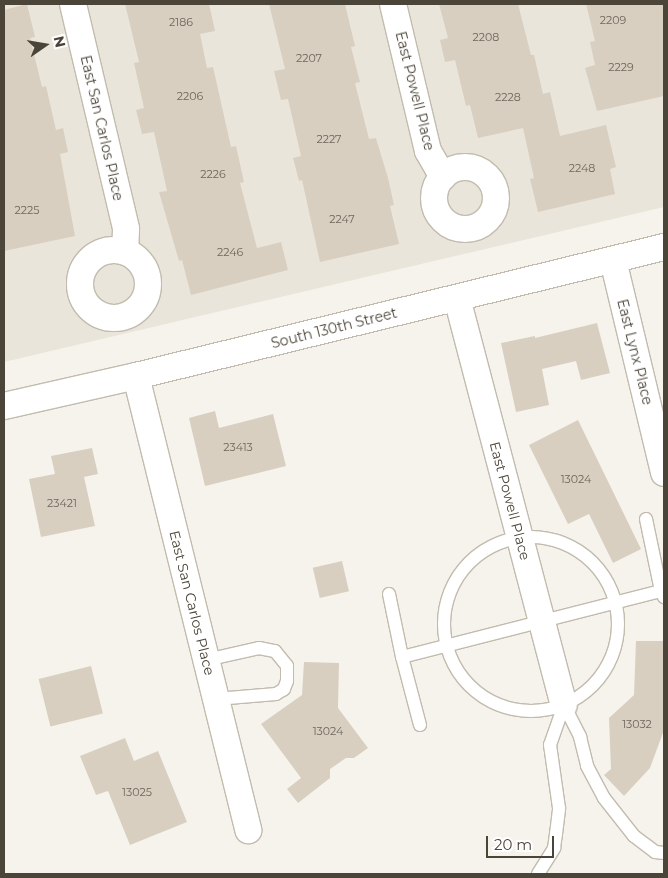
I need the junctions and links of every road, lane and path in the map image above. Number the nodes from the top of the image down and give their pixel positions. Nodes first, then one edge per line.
1 (73, 4) edge
2 (393, 4) edge
3 (443, 176) dead end
4 (664, 248) edge
5 (125, 252) dead end
6 (612, 260) junction
7 (457, 298) junction
8 (136, 376) junction
9 (4, 406) edge
10 (664, 473) edge
11 (646, 519) dead end
12 (520, 537) junction
13 (388, 594) dead end
14 (663, 594) edge
15 (615, 603) junction
16 (542, 623) junction
17 (447, 646) junction
18 (402, 657) junction
19 (206, 660) junction
20 (216, 699) junction
21 (564, 705) junction
22 (420, 725) dead end
23 (248, 830) dead end
24 (664, 854) edge
25 (538, 874) edge

1 - 5 street, East San Carlos Place
2 - 3 street, East Powell Place
4 - 6 street, South 130th Street
6 - 7 street, South 130th Street
6 - 10 street, East Lynx Place
7 - 8 street, South 130th Street
7 - 12 street, East Powell Place
8 - 9 street, South 130th Street
8 - 19 street, East San Carlos Place
11 - 14 lane
12 - 15 lane
12 - 16 street, East Powell Place
12 - 17 lane
13 - 18 lane
14 - 15 lane
15 - 16 lane
15 - 21 lane
16 - 17 lane
16 - 21 street, East Powell Place
17 - 18 lane
17 - 21 lane
18 - 22 lane
19 - 20 street, East San Carlos Place
19 - 20 lane
20 - 23 street, East San Carlos Place
21 - 24 lane
21 - 25 lane

